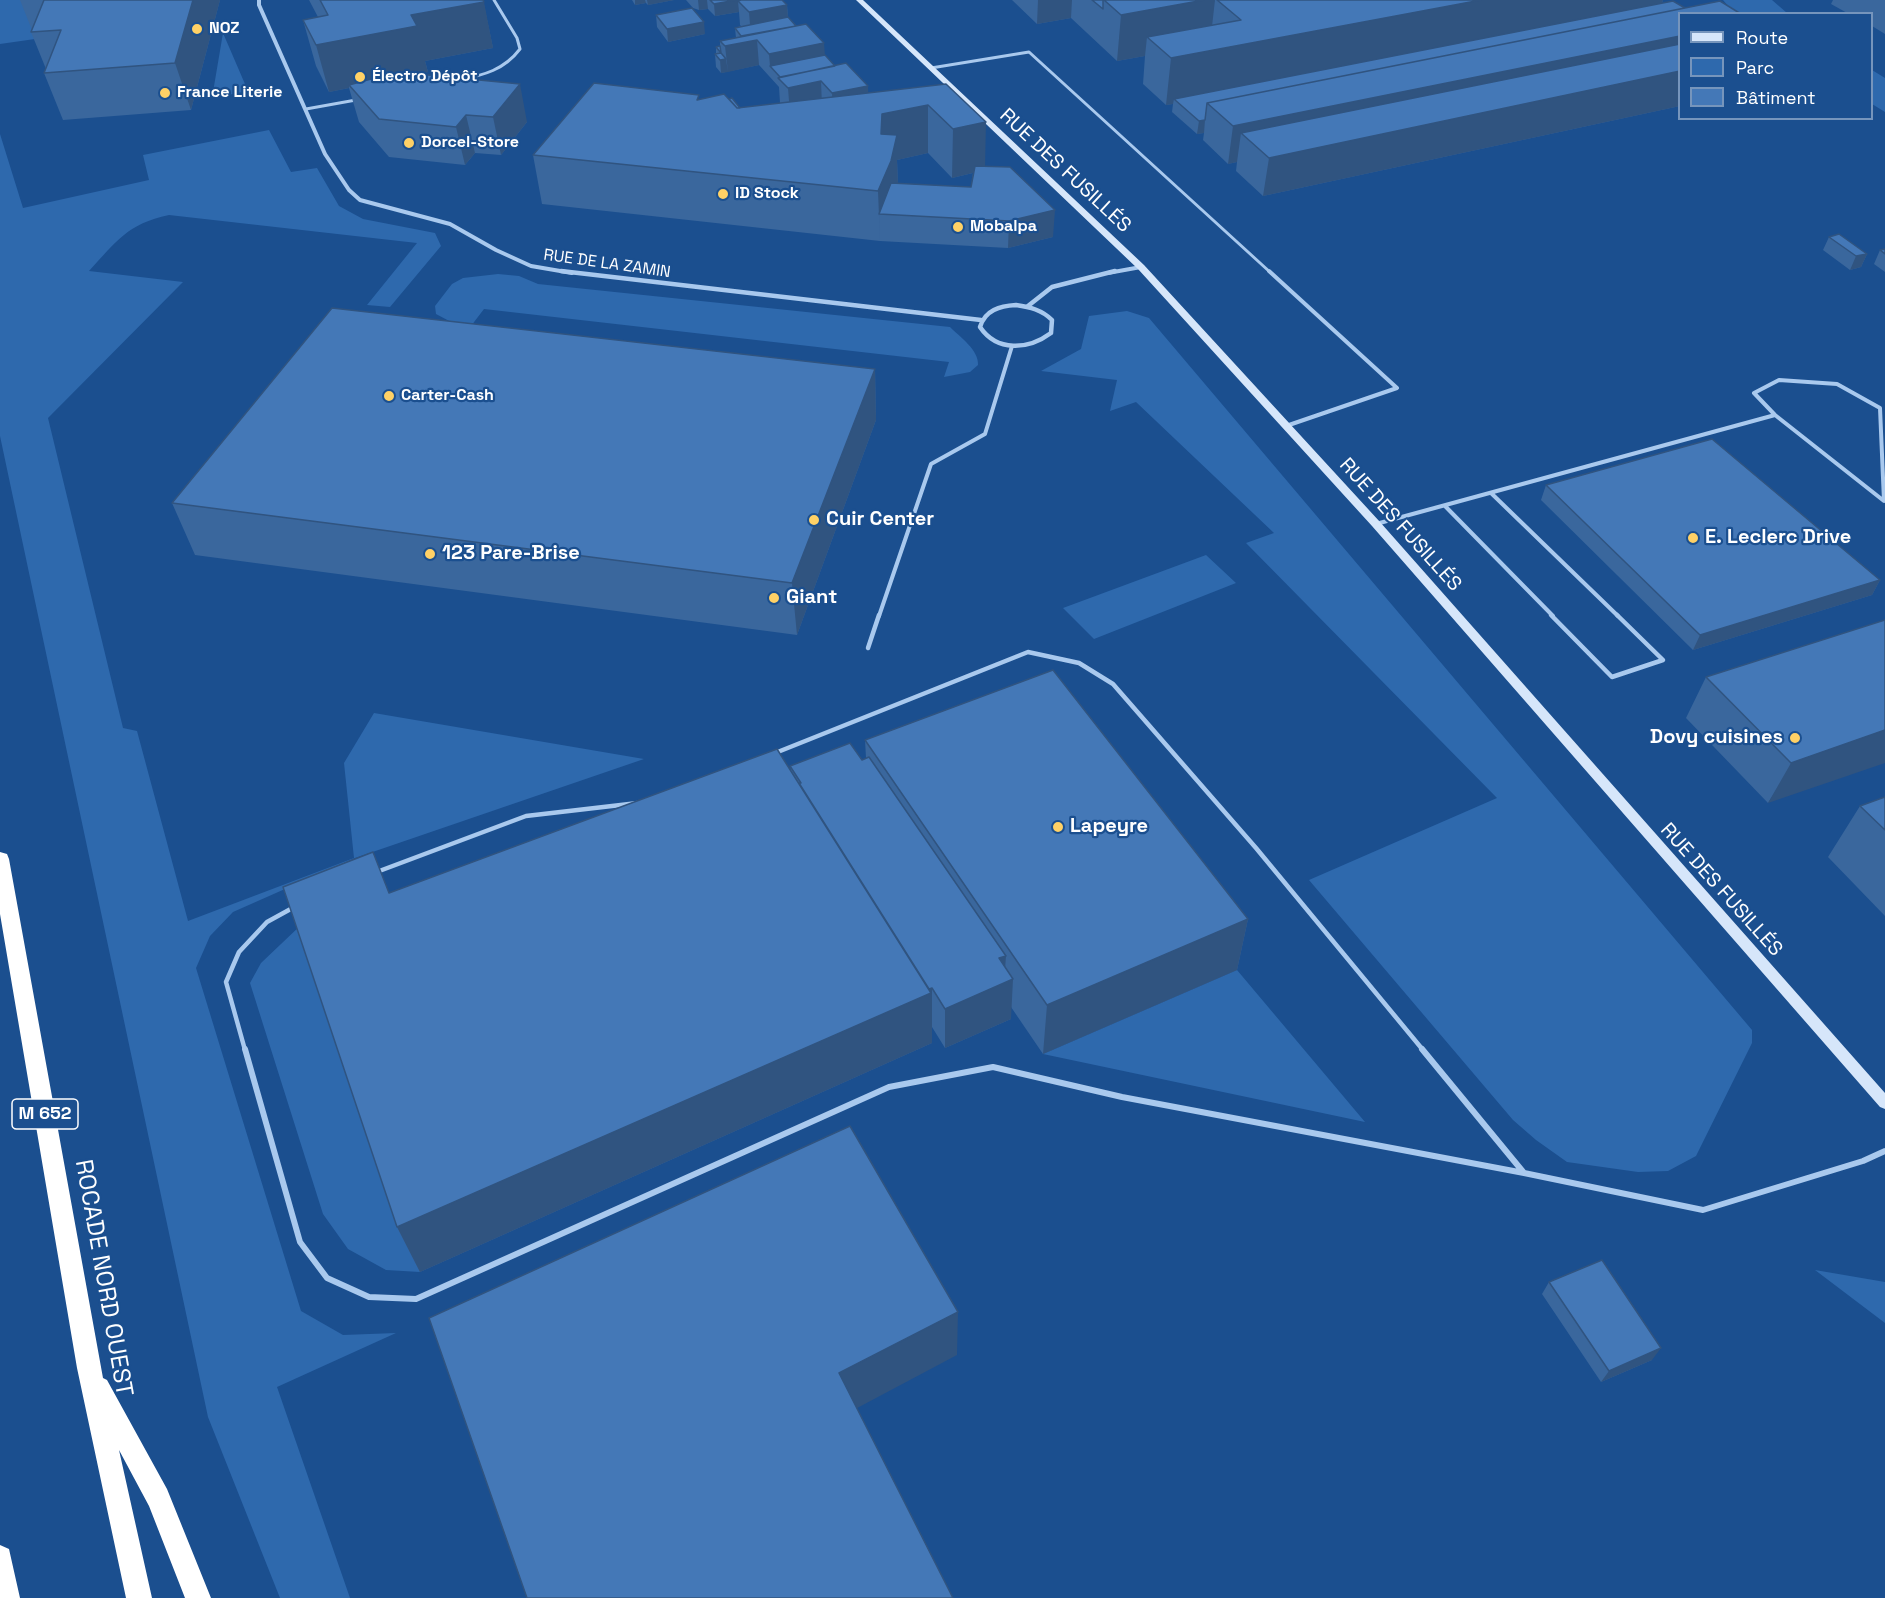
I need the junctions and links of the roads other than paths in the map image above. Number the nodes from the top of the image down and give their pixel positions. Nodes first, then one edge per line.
1 (259, 0) edge
2 (494, 0) edge
3 (859, 0) edge
4 (930, 68) junction
5 (455, 81) edge
6 (361, 99) edge
7 (306, 110) junction
8 (1141, 267) junction
9 (1028, 306) junction
10 (981, 320) junction
11 (1012, 346) junction
12 (1775, 415) junction
13 (1286, 426) junction
14 (1491, 493) junction
15 (1884, 502) edge
16 (1445, 506) junction
17 (1376, 524) junction
18 (868, 648) dead end
19 (0, 859) edge
20 (1885, 1103) edge
21 (1885, 1151) edge
22 (1524, 1173) junction
23 (89, 1368) junction
24 (0, 1558) edge
25 (7, 1598) edge
26 (139, 1598) edge
27 (198, 1598) edge

1 - 7 street, RUE DE LA ZAMIN
2 - 5 lane
3 - 4 main road, RUE DES FUSILLÉS
4 - 8 main road, RUE DES FUSILLÉS
4 - 13 lane
6 - 7 lane
7 - 10 street, RUE DE LA ZAMIN
8 - 9 street
8 - 13 main road, RUE DES FUSILLÉS
9 - 10 street
9 - 11 street
10 - 11 street
11 - 18 lane
12 - 14 lane
12 - 15 lane
12 - 15 lane
13 - 17 main road, RUE DES FUSILLÉS
14 - 16 lane
14 - 16 lane
16 - 17 lane
17 - 20 main road, RUE DES FUSILLÉS
19 - 23 highway, ROCADE NORD OUEST / M 652
21 - 22 lane
22 - 22 lane
23 - 26 highway, ROCADE NORD OUEST / M 652
23 - 27 highway
24 - 25 highway

